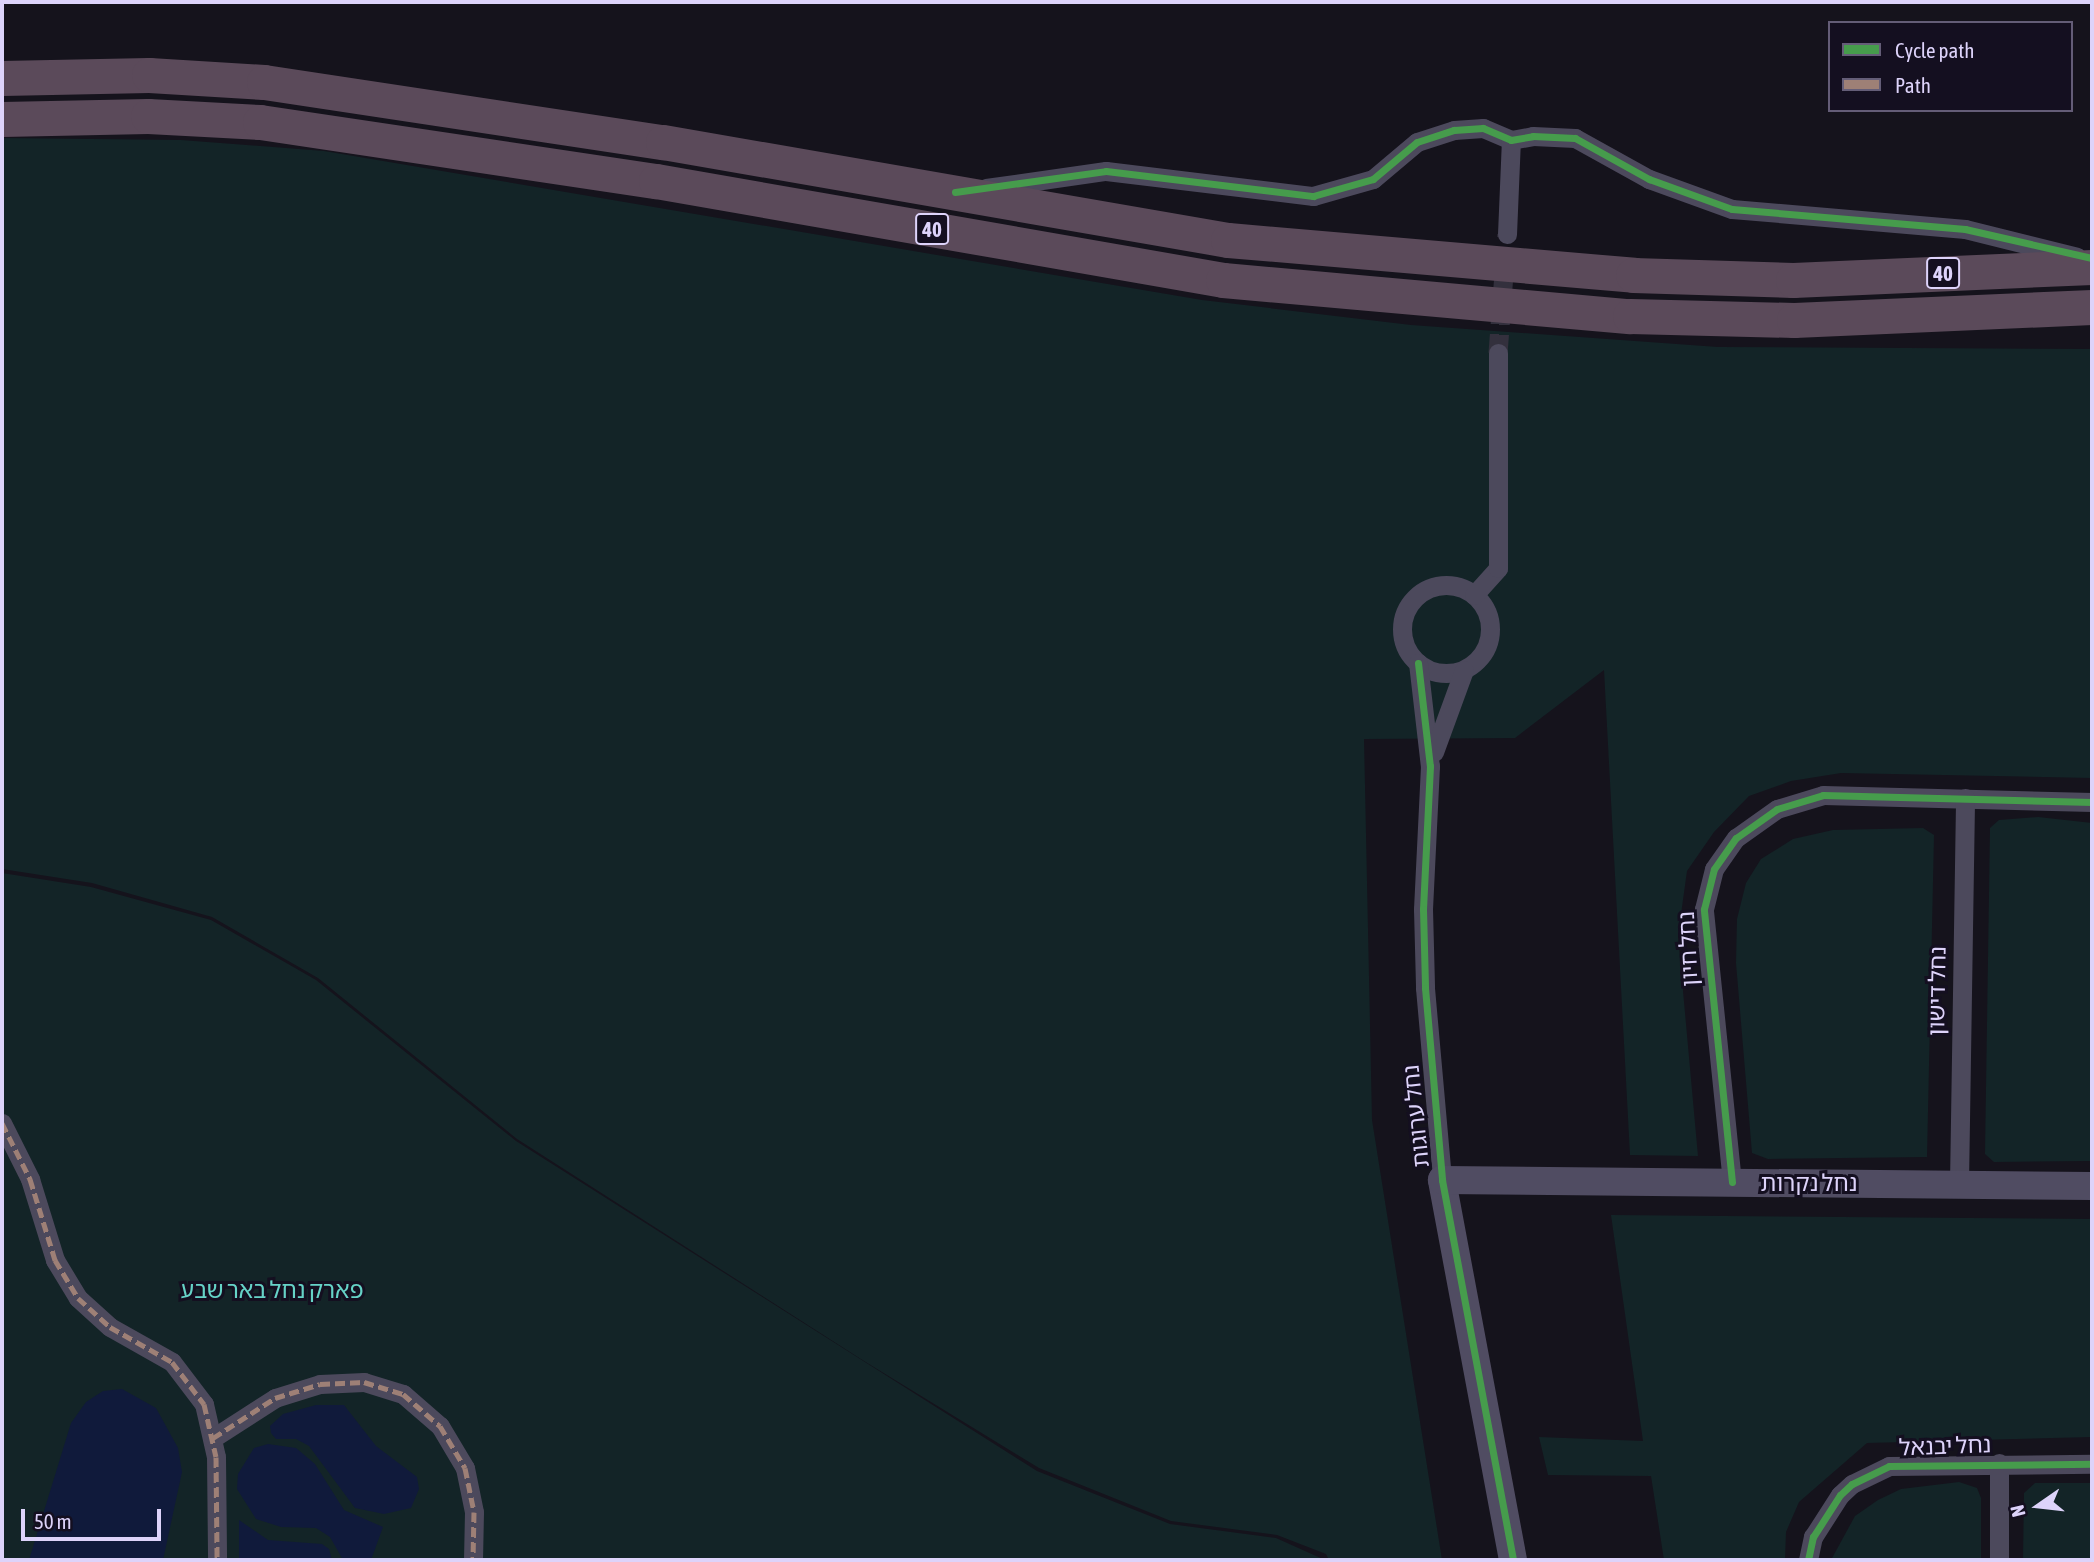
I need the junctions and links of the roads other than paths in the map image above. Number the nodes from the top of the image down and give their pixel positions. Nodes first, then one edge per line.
1 (2, 78) edge
2 (2, 119) edge
3 (1511, 140) junction
4 (955, 192) junction
5 (1507, 234) tunnel mouth
6 (2088, 259) edge
7 (2092, 307) edge
8 (1864, 318) junction
9 (2092, 325) edge
10 (1498, 353) tunnel mouth
11 (1475, 595) junction
12 (1418, 663) junction
13 (1464, 670) junction
14 (1430, 766) junction
15 (1965, 799) junction
16 (2092, 802) edge
17 (2, 1123) edge
18 (1442, 1180) junction
19 (1732, 1182) junction
20 (1959, 1184) junction
21 (2092, 1186) edge
22 (214, 1438) junction
23 (1999, 1463) junction
24 (2092, 1464) edge
25 (217, 1560) edge
26 (472, 1560) edge
27 (1513, 1560) edge
28 (1808, 1560) edge
29 (1999, 1560) edge

1 - 4 highway, 40
2 - 8 highway, 40
3 - 4 street
3 - 5 street
3 - 6 street
4 - 6 highway, 40
7 - 8 highway, 40
8 - 9 highway
10 - 11 street
11 - 12 street
11 - 13 street
12 - 13 street
12 - 14 street, נחל ערוגות
13 - 14 street, נחל ערוגות
14 - 18 street, נחל ערוגות
15 - 16 street, נחל חיון
15 - 19 street, נחל חיון
15 - 20 street, נחל דישון
17 - 22 street
18 - 19 street, נחל נקרות
18 - 27 street, נחל ערוגות
19 - 20 street, נחל נקרות
20 - 21 street, נחל נקרות
22 - 25 street
22 - 26 street
23 - 24 street, נחל יבנאל
23 - 28 street, נחל יבנאל
23 - 29 street

